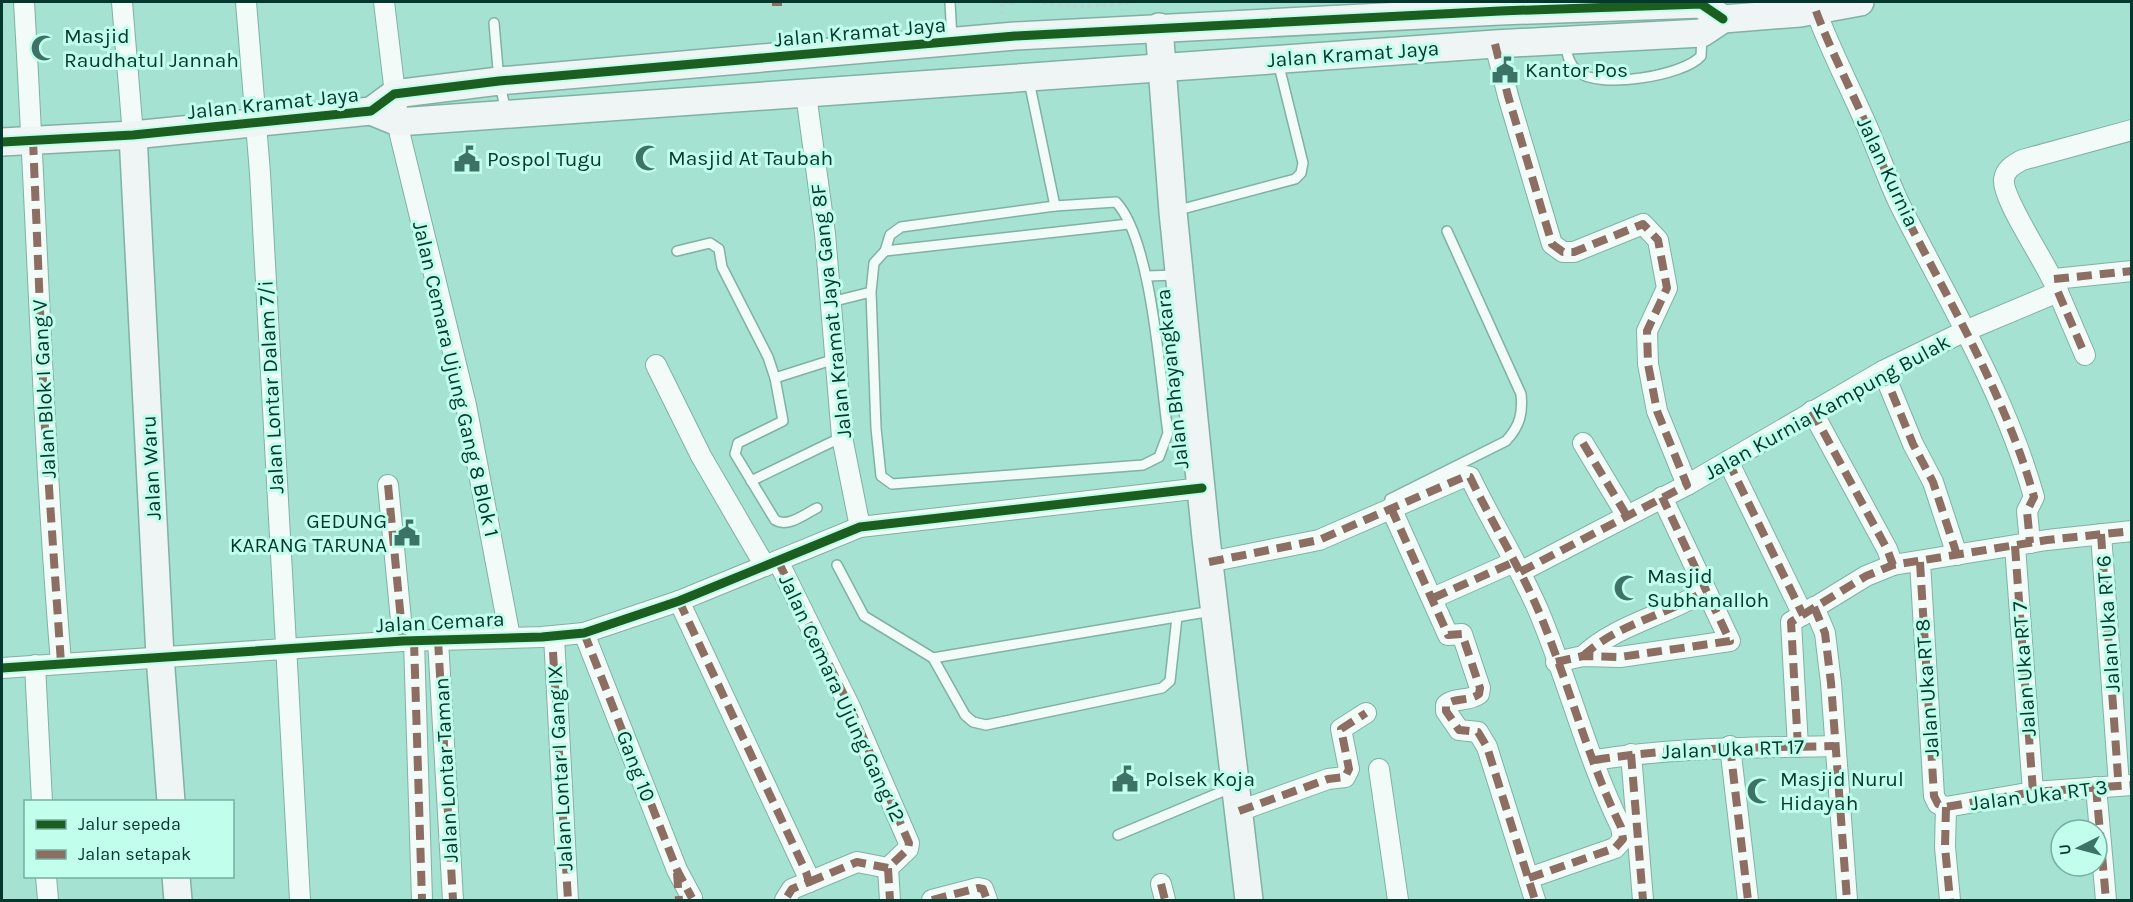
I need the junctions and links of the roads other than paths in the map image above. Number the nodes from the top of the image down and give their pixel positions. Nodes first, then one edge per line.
1 (24, 2) edge
2 (122, 2) edge
3 (246, 2) edge
4 (384, 2) edge
5 (950, 2) edge
6 (1860, 2) edge
7 (1805, 8) edge
8 (1705, 16) edge
9 (495, 23) dead end
10 (1159, 27) junction
11 (1565, 41) junction
12 (952, 42) junction
13 (1495, 44) junction
14 (1277, 60) junction
15 (1162, 68) junction
16 (1029, 78) junction
17 (499, 81) junction
18 (394, 94) junction
19 (806, 94) junction
20 (371, 111) junction
21 (507, 114) junction
22 (398, 122) junction
23 (256, 124) junction
24 (2132, 130) edge
25 (133, 135) junction
26 (33, 141) junction
27 (2, 142) edge
28 (1055, 206) junction
29 (1173, 212) junction
30 (1129, 224) junction
31 (1447, 231) dead end
32 (677, 251) dead end
33 (885, 251) junction
34 (2132, 271) edge
35 (1179, 275) junction
36 (1147, 276) junction
37 (2056, 286) junction
38 (871, 292) junction
39 (831, 302) junction
40 (1965, 331) junction
41 (2085, 355) dead end
42 (835, 358) junction
43 (657, 365) dead end
44 (1883, 371) junction
45 (776, 378) junction
46 (1812, 411) junction
47 (842, 437) junction
48 (1583, 443) dead end
49 (1728, 461) junction
50 (751, 481) junction
51 (388, 485) dead end
52 (1687, 485) junction
53 (1202, 488) junction
54 (1662, 497) junction
55 (817, 508) dead end
56 (1391, 508) junction
57 (1627, 516) junction
58 (860, 527) junction
59 (2132, 531) edge
60 (2101, 534) junction
61 (2023, 544) junction
62 (1957, 555) junction
63 (1209, 557) junction
64 (1920, 562) junction
65 (771, 564) junction
66 (837, 565) dead end
67 (1893, 565) junction
68 (1517, 567) junction
69 (1705, 591) junction
70 (1433, 598) junction
71 (679, 601) junction
72 (1215, 610) junction
73 (1809, 611) junction
74 (1177, 617) junction
75 (584, 633) junction
76 (554, 636) junction
77 (510, 637) junction
78 (438, 640) junction
79 (408, 641) junction
80 (285, 649) junction
81 (160, 656) junction
82 (1582, 656) junction
83 (933, 658) junction
84 (1556, 662) junction
85 (61, 663) junction
86 (34, 665) junction
87 (2, 668) edge
88 (1366, 713) dead end
89 (1730, 746) junction
90 (1834, 746) junction
91 (1798, 747) junction
92 (1631, 754) junction
93 (1594, 760) junction
94 (1379, 769) dead end
95 (2125, 785) edge
96 (2096, 787) junction
97 (2033, 792) junction
98 (1237, 799) junction
99 (42, 800) edge
100 (171, 800) edge
101 (1946, 807) junction
102 (1118, 835) dead end
103 (888, 868) junction
104 (46, 878) edge
105 (176, 878) edge
106 (1529, 878) junction
107 (809, 882) junction
108 (686, 899) edge
109 (48, 900) edge
110 (178, 900) edge
111 (300, 900) edge
112 (422, 900) edge
113 (453, 900) edge
114 (568, 900) edge
115 (785, 900) edge
116 (890, 900) edge
117 (932, 900) edge
118 (987, 900) edge
119 (1249, 900) edge
120 (1398, 900) edge
121 (1535, 900) edge
122 (1643, 900) edge
123 (1748, 900) edge
124 (1847, 900) edge
125 (1950, 900) edge
126 (2106, 900) edge

1 - 26 street, Jalan Blok I Gang V
2 - 25 street
3 - 23 street, Jalan Lontar Dalam 7/i
4 - 18 street, Jalan Cemara Ujung Gang 8 Blok 1
5 - 12 lane
6 - 7 street, Jalan Kramat Jaya
7 - 8 street, Jalan Kramat Jaya
7 - 40 street, Jalan Kurnia
8 - 10 street, Jalan Kramat Jaya
8 - 11 street, Jalan Kramat Jaya
8 - 11 lane
9 - 17 lane
10 - 12 street, Jalan Kramat Jaya
10 - 15 street, Jalan Bhayangkara
11 - 13 street, Jalan Kramat Jaya
12 - 17 street, Jalan Kramat Jaya
13 - 14 street, Jalan Kramat Jaya
13 - 52 street
14 - 15 street, Jalan Kramat Jaya
14 - 29 lane
15 - 16 street, Jalan Kramat Jaya
15 - 29 street, Jalan Bhayangkara
16 - 19 street, Jalan Kramat Jaya
16 - 28 lane
17 - 18 street, Jalan Kramat Jaya
17 - 21 lane
18 - 20 street, Jalan Kramat Jaya
18 - 22 street, Jalan Cemara Ujung Gang 8 Blok 1
19 - 21 street, Jalan Kramat Jaya
19 - 39 street, Jalan Kramat Jaya Gang 8F
20 - 22 street, Jalan Kramat Jaya
20 - 23 street, Jalan Kramat Jaya
21 - 22 street, Jalan Kramat Jaya
22 - 77 street, Jalan Cemara Ujung Gang 8 Blok 1
23 - 25 street, Jalan Kramat Jaya
23 - 80 street, Jalan Lontar Dalam 7/i
24 - 37 street
25 - 26 street, Jalan Kramat Jaya
25 - 81 street, Jalan Waru
26 - 27 street, Jalan Kramat Jaya
26 - 85 street, Jalan Blok I Gang V
28 - 30 lane
28 - 33 lane
29 - 35 street, Jalan Bhayangkara
30 - 33 lane
30 - 36 lane
31 - 63 lane
32 - 45 lane
33 - 38 lane
34 - 37 street, Jalan Kurnia Kampung Bulak
35 - 36 lane
35 - 53 street, Jalan Bhayangkara
36 - 38 lane
37 - 40 street, Jalan Kurnia Kampung Bulak
37 - 41 street
38 - 39 lane
39 - 42 street, Jalan Kramat Jaya Gang 8F
40 - 44 street, Jalan Kurnia Kampung Bulak
40 - 61 street, Jalan Kurnia
42 - 45 lane
42 - 47 street, Jalan Kramat Jaya Gang 8F
43 - 65 street, Jalan Cemara Ujung Gang 12
44 - 46 street, Jalan Kurnia Kampung Bulak
44 - 62 street
45 - 50 lane
46 - 49 street, Jalan Kurnia Kampung Bulak
46 - 67 street
47 - 50 lane
47 - 58 street, Jalan Kramat Jaya Gang 8F
48 - 57 street
49 - 52 street, Jalan Kurnia Kampung Bulak
49 - 73 street
50 - 55 lane
51 - 79 street, Jalan Lontar Taman
52 - 54 street, Jalan Kurnia Kampung Bulak
53 - 58 street, Jalan Cemara
53 - 63 street, Jalan Bhayangkara
54 - 57 street, Jalan Kurnia Kampung Bulak
54 - 69 street
56 - 63 street
56 - 68 street
56 - 70 street
57 - 68 street, Jalan Kurnia Kampung Bulak
58 - 65 street, Jalan Cemara
59 - 60 street
60 - 61 street
60 - 95 street, Jalan Uka RT 6
61 - 62 street
61 - 97 street, Jalan Uka RT 7
62 - 64 street
63 - 72 street, Jalan Bhayangkara
64 - 67 street
64 - 101 street, Jalan Uka RT 8
65 - 71 street, Jalan Cemara
65 - 103 street, Jalan Cemara Ujung Gang 12
66 - 83 lane
67 - 73 street
68 - 70 street, Jalan Kurnia Kampung Bulak
68 - 84 street
69 - 82 street
69 - 82 street
70 - 106 street
71 - 75 street, Jalan Cemara
71 - 107 street
72 - 74 lane
72 - 98 street, Jalan Bhayangkara
73 - 90 street
73 - 91 street
74 - 83 lane
74 - 83 lane
75 - 76 street, Jalan Cemara
75 - 108 street, Gang 10
76 - 77 street, Jalan Cemara
76 - 114 street, Jalan Lontar I Gang IX
77 - 78 street, Jalan Cemara
78 - 79 street, Jalan Cemara
78 - 113 street, Jalan Lontar Taman
79 - 80 street, Jalan Cemara
79 - 112 street, Jalan Lontar Taman
80 - 81 street, Jalan Cemara
80 - 111 street, Jalan Lontar Dalam 7/i
81 - 85 street, Jalan Cemara
81 - 100 street, Jalan Waru
82 - 84 street
84 - 93 street
85 - 86 street, Jalan Cemara
86 - 87 street, Jalan Cemara
86 - 99 street
88 - 98 street
89 - 91 street, Jalan Uka RT 17
89 - 92 street, Jalan Uka RT 17
89 - 123 street
90 - 91 street, Jalan Uka RT 17
90 - 124 street
92 - 93 street, Jalan Uka RT 17
92 - 122 street, Jalan Uka RT 17
93 - 106 street
94 - 120 street
95 - 96 street, Jalan Uka RT 3
96 - 97 street, Jalan Uka RT 3
96 - 126 street
97 - 101 street, Jalan Uka RT 3
98 - 102 lane
98 - 119 street, Jalan Bhayangkara
101 - 125 street
103 - 107 street
103 - 116 street
104 - 109 street
105 - 110 street
106 - 121 street
107 - 115 street
117 - 118 street

